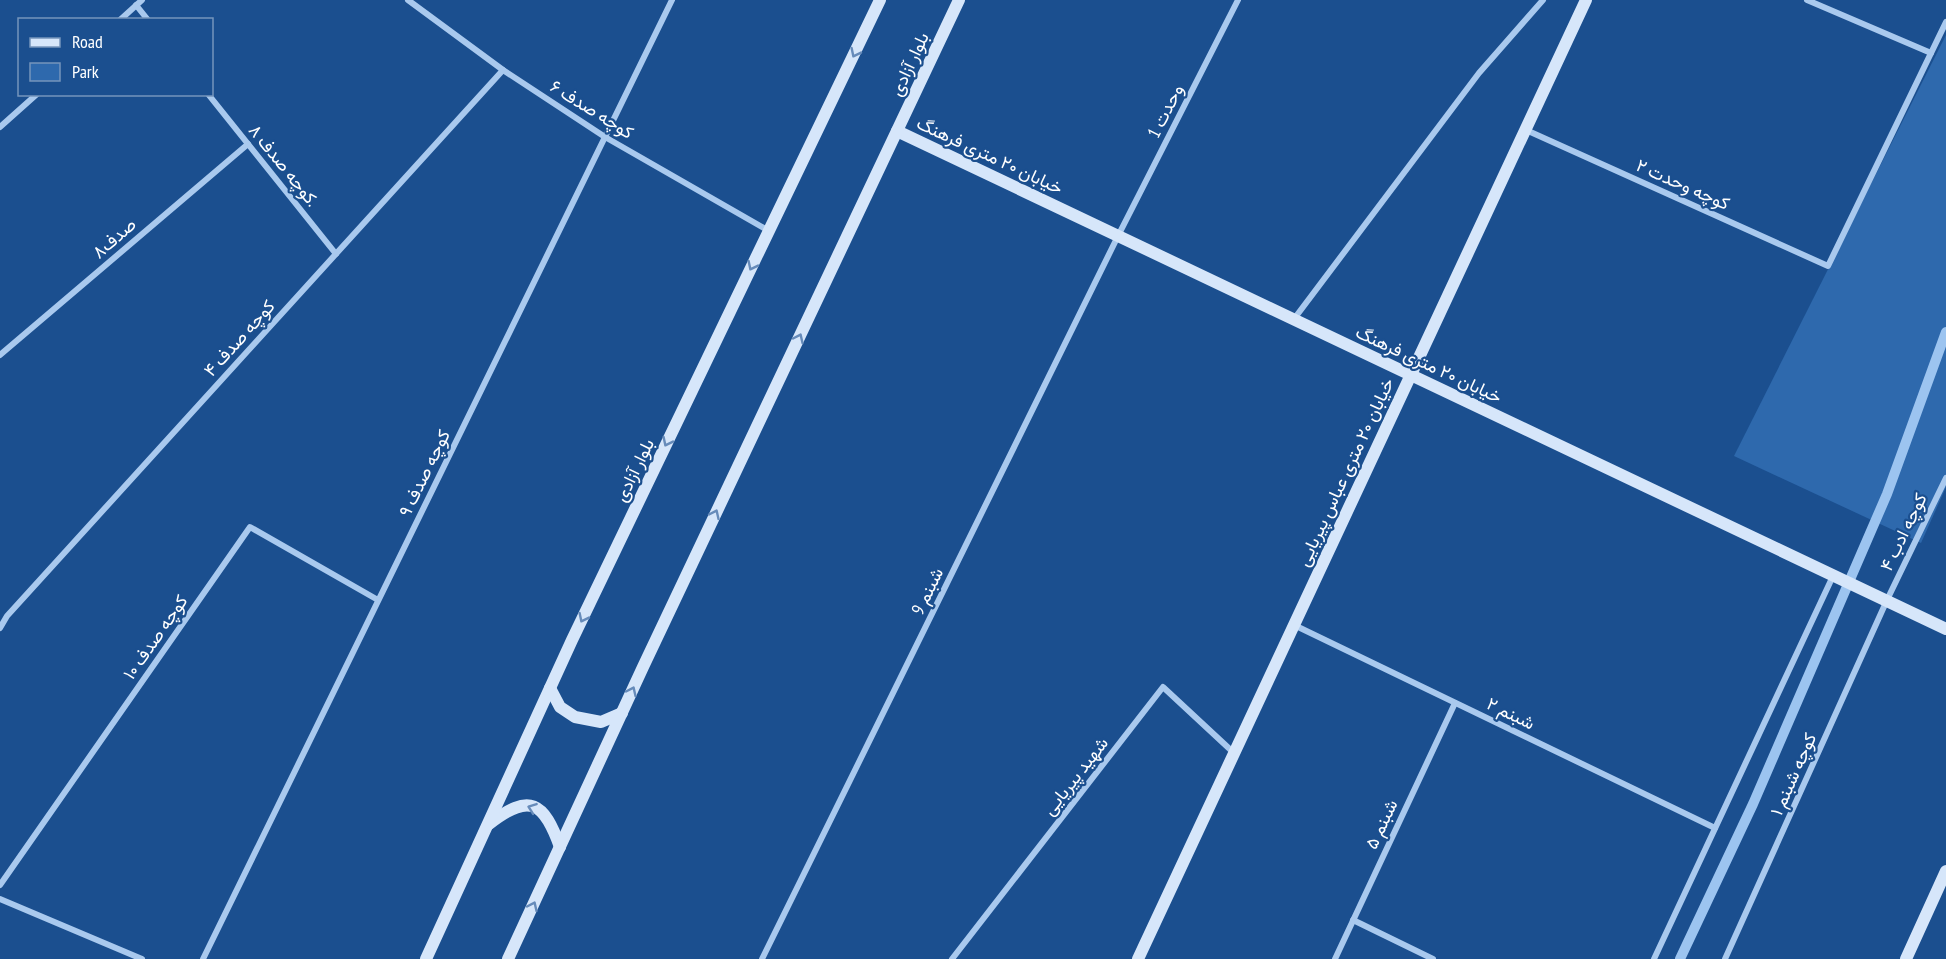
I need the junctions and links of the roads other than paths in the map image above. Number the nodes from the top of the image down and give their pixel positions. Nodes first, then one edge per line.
1 (142, 0) edge
2 (408, 0) edge
3 (672, 0) edge
4 (880, 0) edge
5 (959, 0) edge
6 (1238, 0) edge
7 (1543, 0) edge
8 (1586, 0) edge
9 (1807, 0) edge
10 (136, 5) junction
11 (122, 18) edge
12 (146, 18) edge
13 (1946, 22) edge
14 (1931, 53) junction
15 (503, 70) junction
16 (35, 96) edge
17 (210, 96) edge
18 (0, 127) edge
19 (1526, 130) junction
20 (897, 131) junction
21 (605, 137) junction
22 (248, 144) junction
23 (769, 231) junction
24 (1118, 236) junction
25 (336, 254) junction
26 (1293, 319) junction
27 (0, 356) edge
28 (1410, 375) junction
29 (1946, 478) edge
30 (1833, 576) junction
31 (378, 600) junction
32 (1887, 600) junction
33 (0, 612) edge
34 (7, 616) junction
35 (1294, 624) junction
36 (0, 627) edge
37 (1946, 629) edge
38 (550, 688) junction
39 (1455, 703) junction
40 (622, 713) junction
41 (1234, 753) junction
42 (487, 826) junction
43 (1715, 828) junction
44 (560, 847) junction
45 (1946, 871) edge
46 (0, 885) edge
47 (0, 899) edge
48 (1353, 920) junction
49 (142, 959) edge
50 (203, 959) edge
51 (426, 959) edge
52 (508, 959) edge
53 (762, 959) edge
54 (952, 959) edge
55 (1138, 959) edge
56 (1335, 959) edge
57 (1433, 959) edge
58 (1654, 959) edge
59 (1725, 959) edge
60 (1906, 959) edge

1 - 10 street
2 - 15 street, کوچه صدف ۶
3 - 21 street, کوچه صدف ۹
4 -> 23 street, بلوار آزادی
5 - 20 street, بلوار آزادی
6 - 24 street, وحدت 1
7 - 26 street
8 - 19 street, خیابان ۲۰ متری عباس پیریایی
9 - 14 street
10 - 11 street
10 - 12 street
13 - 14 street
14 - 19 street, کوچه وحدت ۲
15 - 21 street, کوچه صدف ۶
15 - 25 street, کوچه صدف ۴
16 - 18 street
17 - 22 street, کوچه صدف ۸.
19 - 28 street, خیابان ۲۰ متری عباس پیریایی
20 - 24 street, خیابان ۲۰ متری فرهنگ
40 -> 20 street, بلوار آزادی
21 - 23 street, کوچه صدف ۶
21 - 31 street, کوچه صدف ۹
22 - 25 street, کوچه صدف ۸.
22 - 27 street, صدف۸
23 -> 38 street, بلوار آزادی
24 - 26 street, خیابان ۲۰ متری فرهنگ
24 - 53 street, شبنم 9
25 - 34 street, کوچه صدف ۴
26 - 28 street, خیابان ۲۰ متری فرهنگ
28 - 30 street, خیابان ۲۰ متری فرهنگ
28 - 35 street, خیابان ۲۰ متری عباس پیریایی
29 - 32 street, کوچه ادب ۴
30 - 32 street, خیابان ۲۰ متری فرهنگ
30 - 43 street
31 - 46 street, کوچه صدف ۱۰
31 - 50 street, کوچه صدف ۹
32 - 37 street, خیابان ۲۰ متری فرهنگ
32 - 59 street, کوچه شبنم ۱
33 - 34 street
34 - 36 street, کوچه صدف ۴
35 - 39 street, شبنم ۲
35 - 41 street, خیابان ۲۰ متری عباس پیریایی
38 - 40 street
38 - 42 street, بلوار آزادی
39 - 43 street, شبنم ۲
39 - 48 street, شبنم ۵
40 - 44 street, بلوار آزادی
41 - 54 street, شهید پیریایی
41 - 55 street, خیابان ۲۰ متری عباس پیریایی
44 -> 42 street
42 - 51 street, بلوار آزادی
43 - 58 street
52 -> 44 street, بلوار آزادی
45 - 60 street
47 - 49 street
48 - 56 street, شبنم ۵
48 - 57 street

